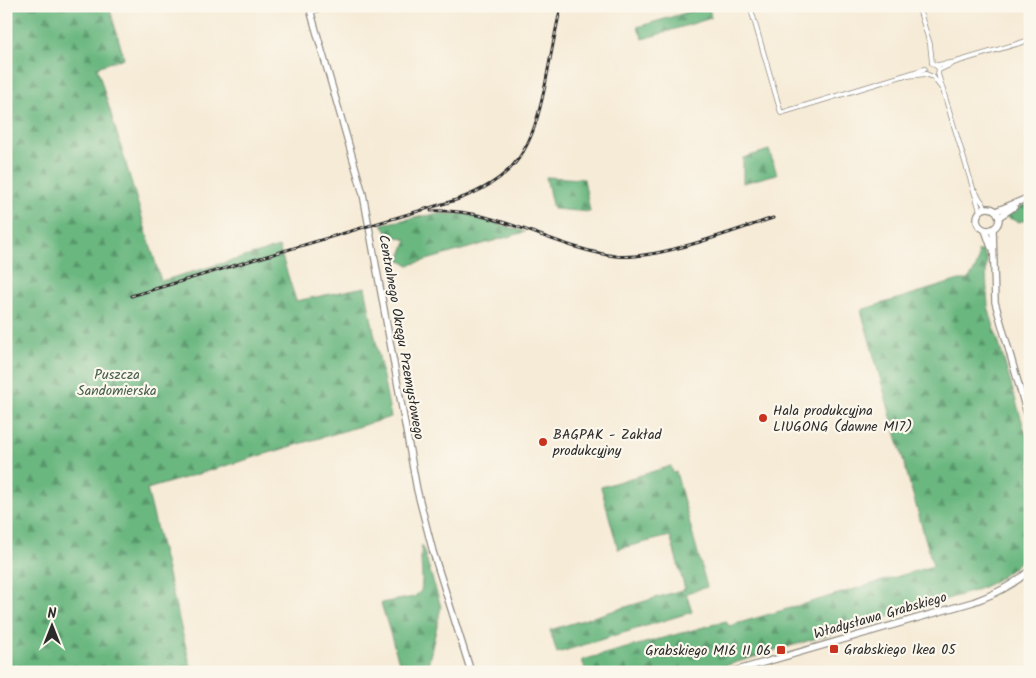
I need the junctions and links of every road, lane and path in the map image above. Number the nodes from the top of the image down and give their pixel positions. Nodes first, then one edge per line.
1 (330, 6) edge
2 (750, 6) edge
3 (918, 6) edge
4 (310, 9) edge
5 (1030, 40) edge
6 (956, 62) junction
7 (932, 63) junction
8 (937, 65) junction
9 (925, 72) junction
10 (939, 72) junction
11 (933, 77) junction
12 (943, 90) junction
13 (974, 190) junction
14 (1029, 197) edge
15 (986, 208) junction
16 (980, 211) junction
17 (997, 214) junction
18 (993, 229) junction
19 (985, 230) junction
20 (992, 253) junction
21 (1030, 424) edge
22 (1030, 570) edge
23 (471, 672) edge
24 (731, 672) edge

1 - 4 street
2 - 9 street
3 - 7 street
4 - 23 street, Centralnego Okręgu Przemysłowego
5 - 6 street
6 - 8 street
6 - 10 street
7 - 8 street
7 - 9 street
8 - 10 street
9 - 11 street
10 - 11 street
10 - 12 street
11 - 12 street
12 - 13 street
13 - 15 street
13 - 16 street
14 - 17 street
15 - 16 street
15 - 17 street
16 - 19 street
17 - 18 street
18 - 19 street
18 - 20 street
19 - 20 street
20 - 21 street
22 - 24 street, Władysława Grabskiego

